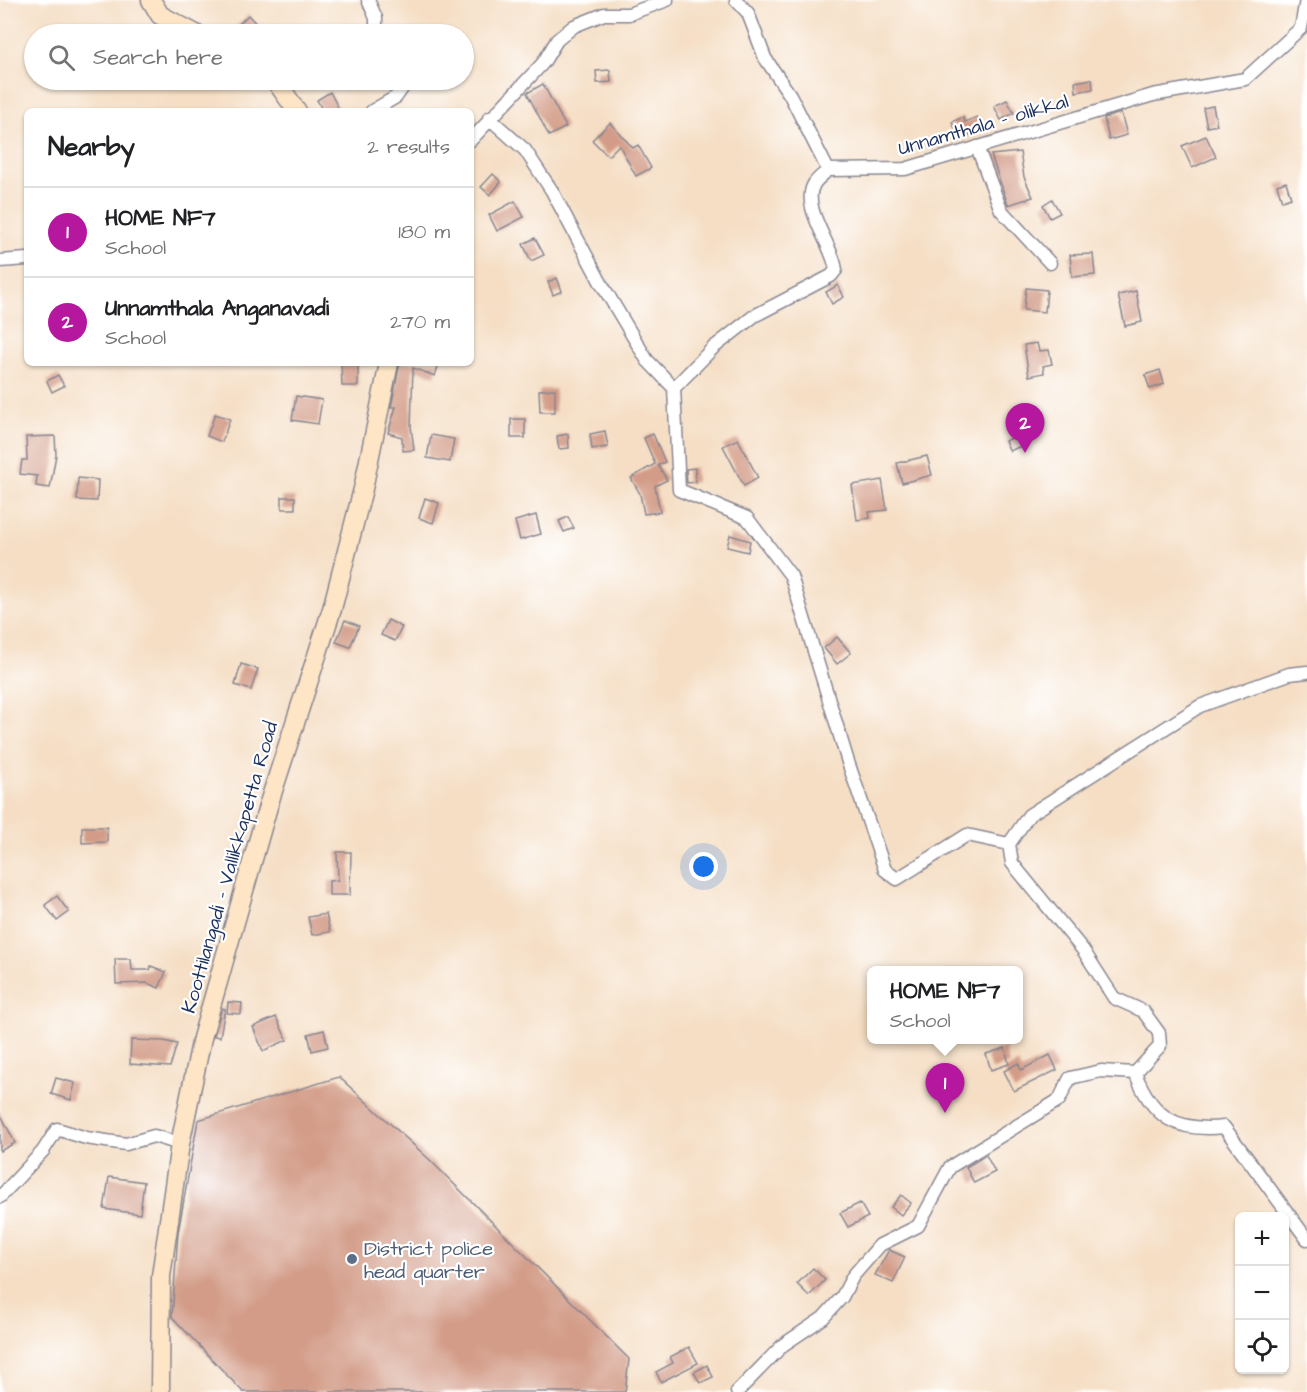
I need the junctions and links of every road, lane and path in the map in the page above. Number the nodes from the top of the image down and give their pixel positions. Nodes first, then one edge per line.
1 (151, 0) edge
2 (368, 0) edge
3 (667, 0) edge
4 (736, 0) edge
5 (1306, 0) edge
6 (174, 24) edge
7 (376, 24) edge
8 (282, 90) edge
9 (401, 90) edge
10 (295, 108) edge
11 (377, 108) edge
12 (489, 118) junction
13 (474, 136) edge
14 (977, 147) junction
15 (828, 170) junction
16 (24, 259) edge
17 (0, 261) edge
18 (1050, 263) dead end
19 (387, 366) edge
20 (674, 388) junction
21 (1307, 672) edge
22 (1009, 844) junction
23 (1135, 1073) junction
24 (180, 1144) junction
25 (0, 1197) edge
26 (1307, 1239) edge
27 (160, 1392) edge
28 (738, 1392) edge

1 - 6 main road
2 - 7 street
3 - 12 street
4 - 15 street
5 - 14 street, Unnamthala - olikkal
8 - 10 main road
9 - 11 street
12 - 13 street
12 - 20 street
14 - 15 street, Unnamthala - olikkal
14 - 18 street
15 - 20 street
16 - 17 street
19 - 24 main road, Koottilangadi - Vallikkapetta Road
20 - 22 street
21 - 22 street
22 - 23 street
23 - 26 street
23 - 28 street
24 - 25 street
24 - 27 main road, Koottilangadi - Vallikkapetta Road

